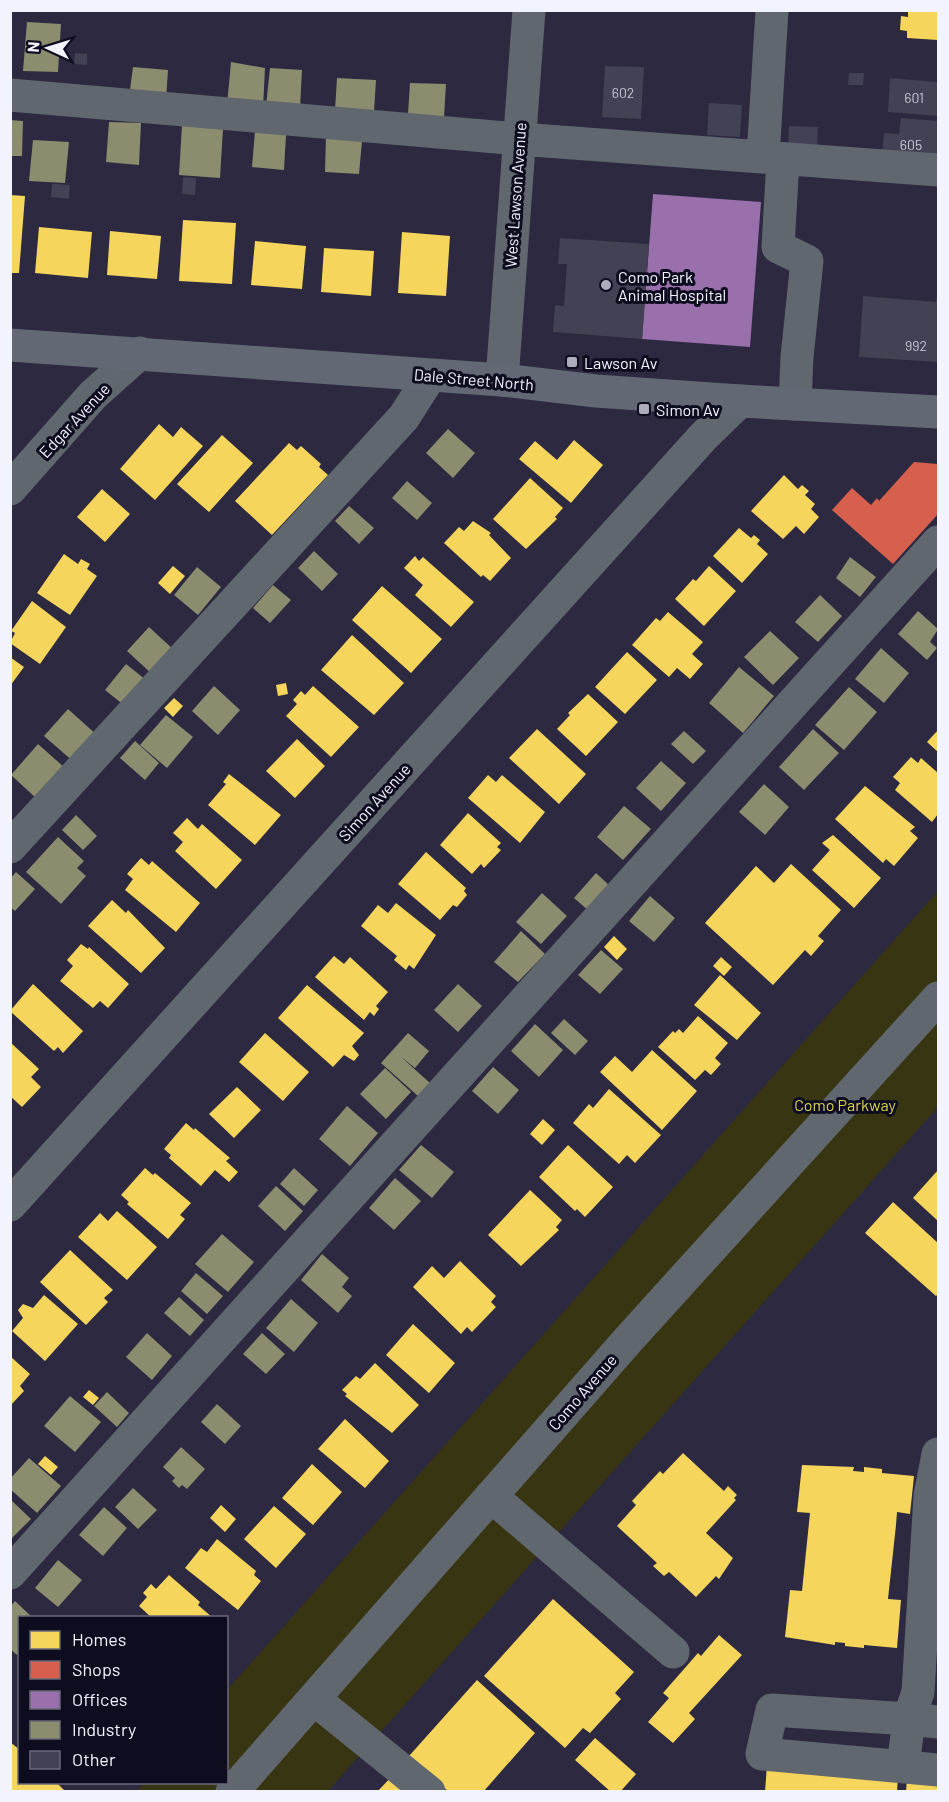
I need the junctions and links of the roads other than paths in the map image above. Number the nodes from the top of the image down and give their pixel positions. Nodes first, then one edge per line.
1 (529, 10) edge
2 (772, 10) edge
3 (10, 95) edge
4 (519, 139) junction
5 (773, 158) junction
6 (939, 170) edge
7 (10, 345) edge
8 (140, 353) junction
9 (430, 375) junction
10 (502, 380) junction
11 (740, 401) junction
12 (795, 404) junction
13 (939, 412) edge
14 (10, 489) edge
15 (939, 542) edge
16 (10, 847) edge
17 (939, 998) edge
18 (10, 1205) edge
19 (939, 1454) edge
20 (491, 1496) junction
21 (10, 1573) edge
22 (673, 1652) dead end
23 (314, 1699) junction
24 (924, 1721) edge
25 (903, 1767) junction
26 (939, 1770) edge
27 (232, 1791) edge
28 (429, 1791) edge

1 - 4 street, West Lawson Avenue
2 - 5 street
3 - 4 street
4 - 5 street
4 - 10 street, West Lawson Avenue
5 - 6 street
5 - 12 street
7 - 8 main road, Dale Street North
8 - 9 main road, Dale Street North
8 - 14 street, Edgar Avenue
9 - 10 main road, Dale Street North
9 - 16 street
10 - 11 main road, Dale Street North
11 - 12 main road, Dale Street North
11 - 18 street, Simon Avenue
12 - 13 main road, Dale Street North
15 - 21 street
17 - 20 street, Como Avenue
19 - 24 street
20 - 22 street
20 - 23 street, Como Avenue
23 - 27 street, Como Avenue
23 - 28 street
24 - 25 street
24 - 25 street
25 - 26 street

